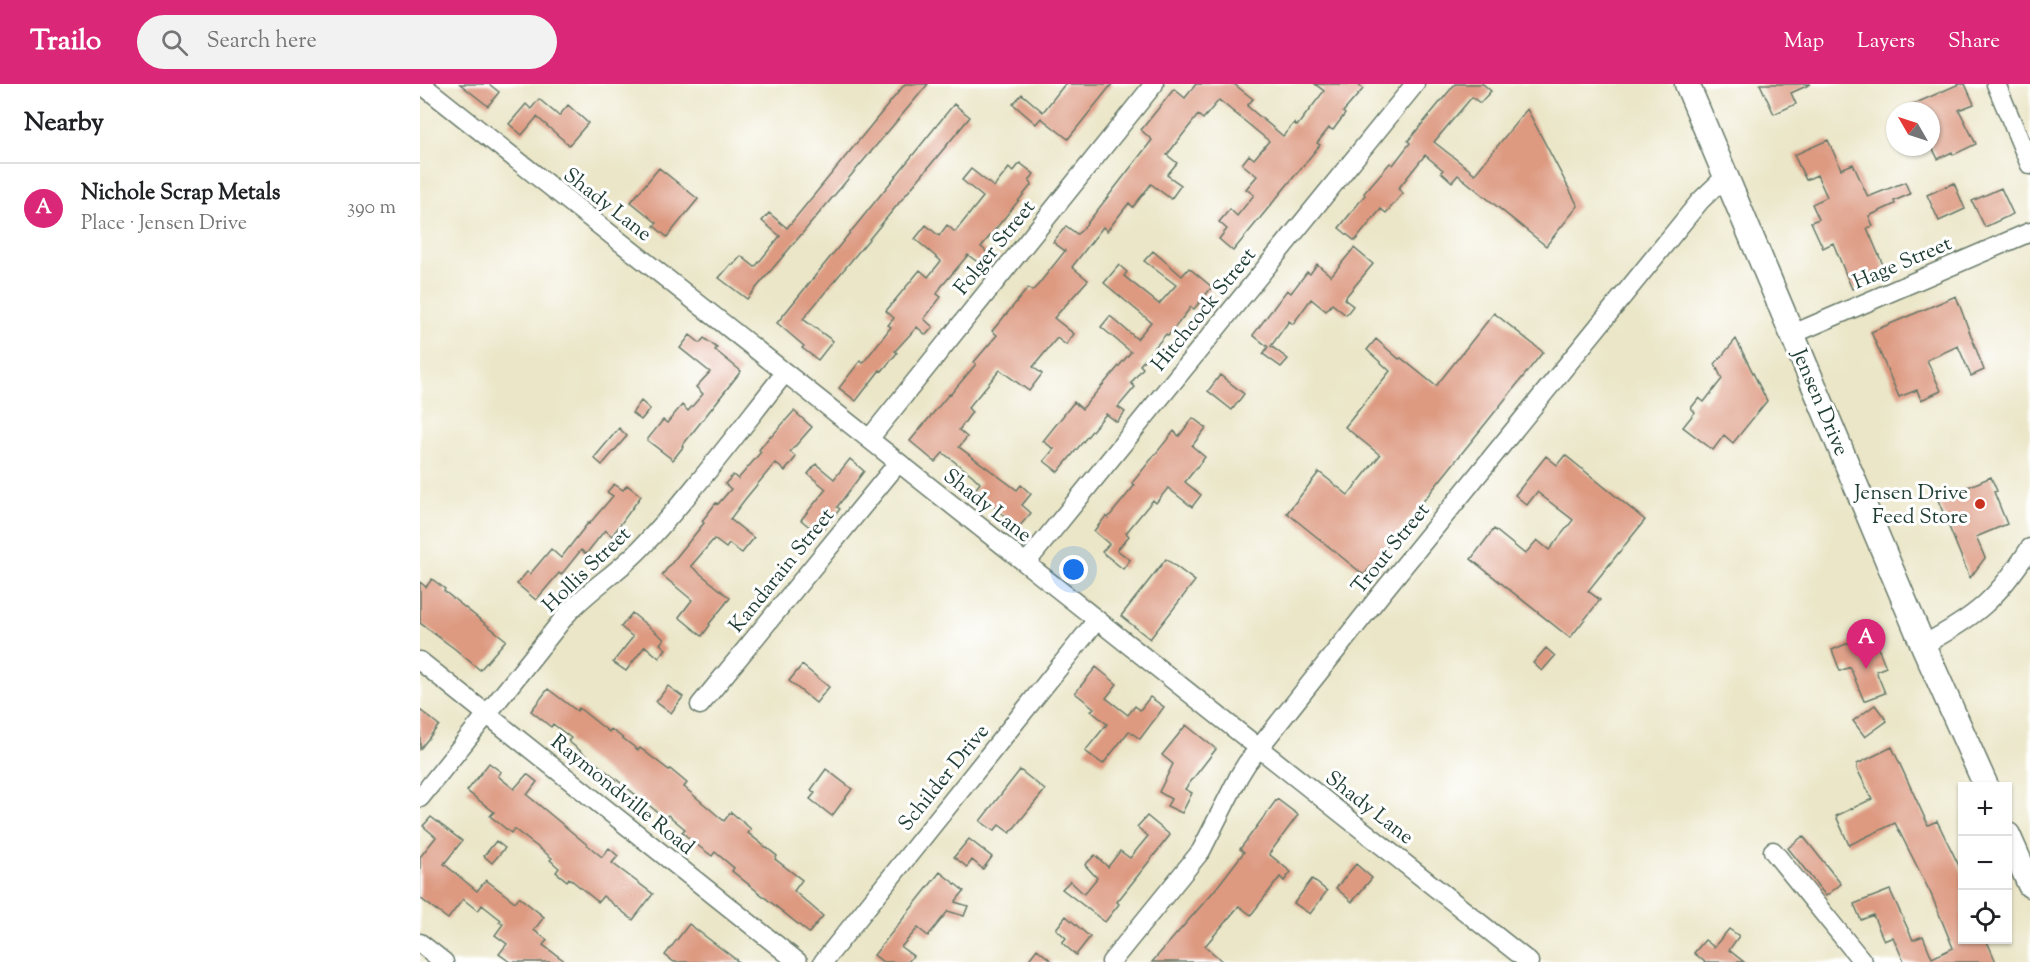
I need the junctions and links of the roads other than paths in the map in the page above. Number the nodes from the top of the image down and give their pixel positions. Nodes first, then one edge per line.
1 (421, 84) edge
2 (1154, 84) edge
3 (1415, 84) edge
4 (1687, 84) edge
5 (1996, 84) edge
6 (2030, 165) edge
7 (1725, 177) junction
8 (2030, 232) edge
9 (1793, 334) junction
10 (784, 374) junction
11 (869, 439) junction
12 (898, 463) junction
13 (2030, 548) edge
14 (1026, 563) junction
15 (1097, 620) junction
16 (1923, 645) junction
17 (420, 661) edge
18 (700, 705) dead end
19 (486, 714) junction
20 (1260, 748) junction
21 (1984, 782) edge
22 (420, 798) edge
23 (2007, 836) edge
24 (1773, 851) dead end
25 (2030, 885) edge
26 (420, 943) edge
27 (444, 962) edge
28 (798, 962) edge
29 (823, 962) edge
30 (1111, 962) edge
31 (1529, 962) edge
32 (1863, 962) edge

1 - 10 street, Shady Lane
2 - 11 street, Folger Street
3 - 14 street, Hitchcock Street
4 - 7 main road, Jensen Drive
5 - 6 street
7 - 9 main road, Jensen Drive
7 - 20 street, Trout Street
8 - 9 street, Hage Street
9 - 16 main road, Jensen Drive
10 - 11 street, Shady Lane
10 - 19 street, Hollis Street
11 - 12 street, Shady Lane
12 - 14 street, Shady Lane
12 - 18 street, Kandarain Street
13 - 16 street
14 - 15 street, Shady Lane
15 - 20 street, Shady Lane
15 - 29 street, Schilder Drive
16 - 21 main road, Jensen Drive
17 - 19 street, Raymondville Road
19 - 22 street, Hollis Street
19 - 28 street, Raymondville Road
20 - 30 street, Trout Street
20 - 31 street, Shady Lane
23 - 25 main road
24 - 32 street
26 - 27 street

